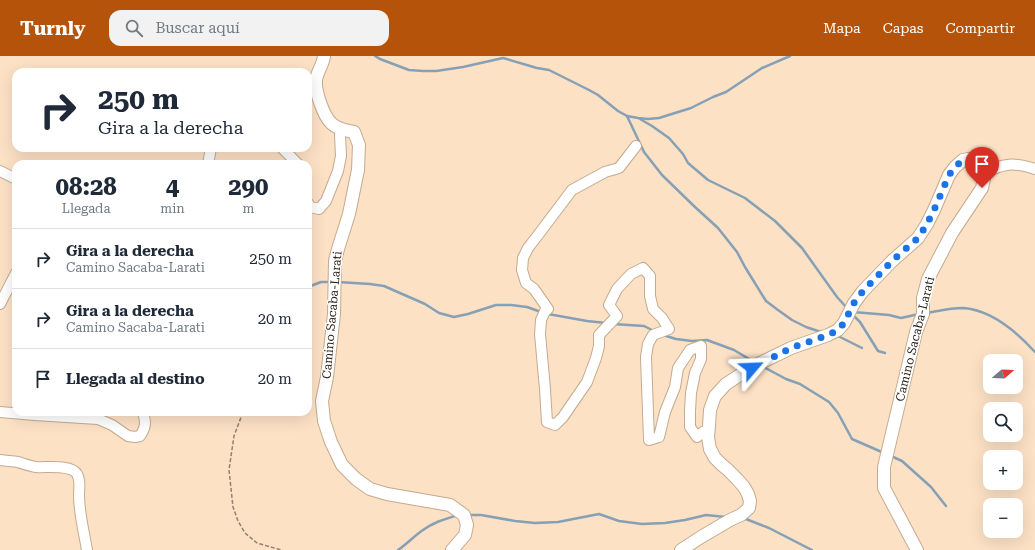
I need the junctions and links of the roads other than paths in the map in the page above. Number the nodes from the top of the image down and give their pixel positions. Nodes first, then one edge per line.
1 (324, 56) edge
2 (343, 130) junction
3 (636, 146) dead end
4 (285, 152) edge
5 (292, 160) edge
6 (1035, 169) edge
7 (0, 171) edge
8 (984, 174) junction
9 (12, 177) edge
10 (312, 207) edge
11 (12, 281) edge
12 (0, 304) edge
13 (0, 412) edge
14 (12, 413) edge
15 (51, 416) edge
16 (144, 416) edge
17 (708, 437) junction
18 (0, 460) edge
19 (87, 550) edge
20 (452, 550) edge
21 (681, 550) edge
22 (917, 550) edge

1 - 2 street, Camino Sacaba-Larati
2 - 10 street
2 - 20 street, Camino Sacaba-Larati
3 - 17 street
4 - 5 street
6 - 8 street
7 - 9 street
8 - 17 street
8 - 22 street, Camino Sacaba-Larati
11 - 12 street
13 - 14 street
15 - 16 street
17 - 21 street
18 - 19 street

